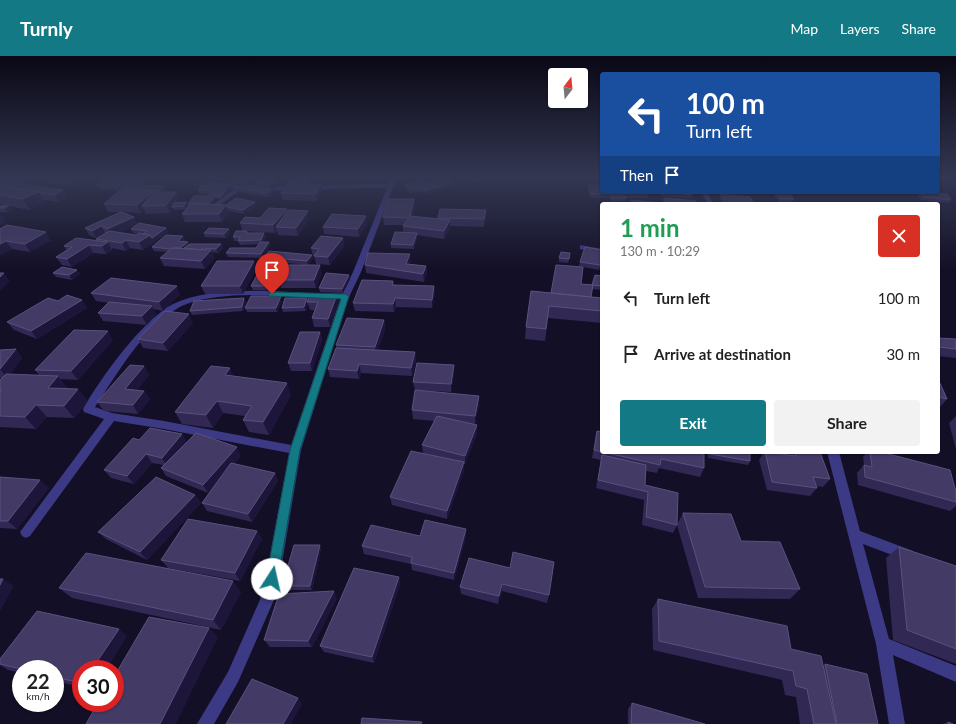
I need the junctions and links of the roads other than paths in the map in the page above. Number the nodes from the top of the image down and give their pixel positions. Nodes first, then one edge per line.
1 (382, 208) edge
2 (583, 247) edge
3 (600, 251) edge
4 (338, 296) junction
5 (111, 417) junction
6 (295, 450) junction
7 (834, 454) edge
8 (26, 532) dead end
9 (855, 535) junction
10 (920, 559) edge
11 (883, 644) junction
12 (956, 674) edge
13 (206, 724) edge
14 (897, 724) edge

1 - 4 street
2 - 3 street
4 - 5 street
4 - 6 street
5 - 6 street
5 - 8 street
6 - 13 street
7 - 9 street
9 - 10 street
9 - 11 street
11 - 12 street
11 - 14 street

